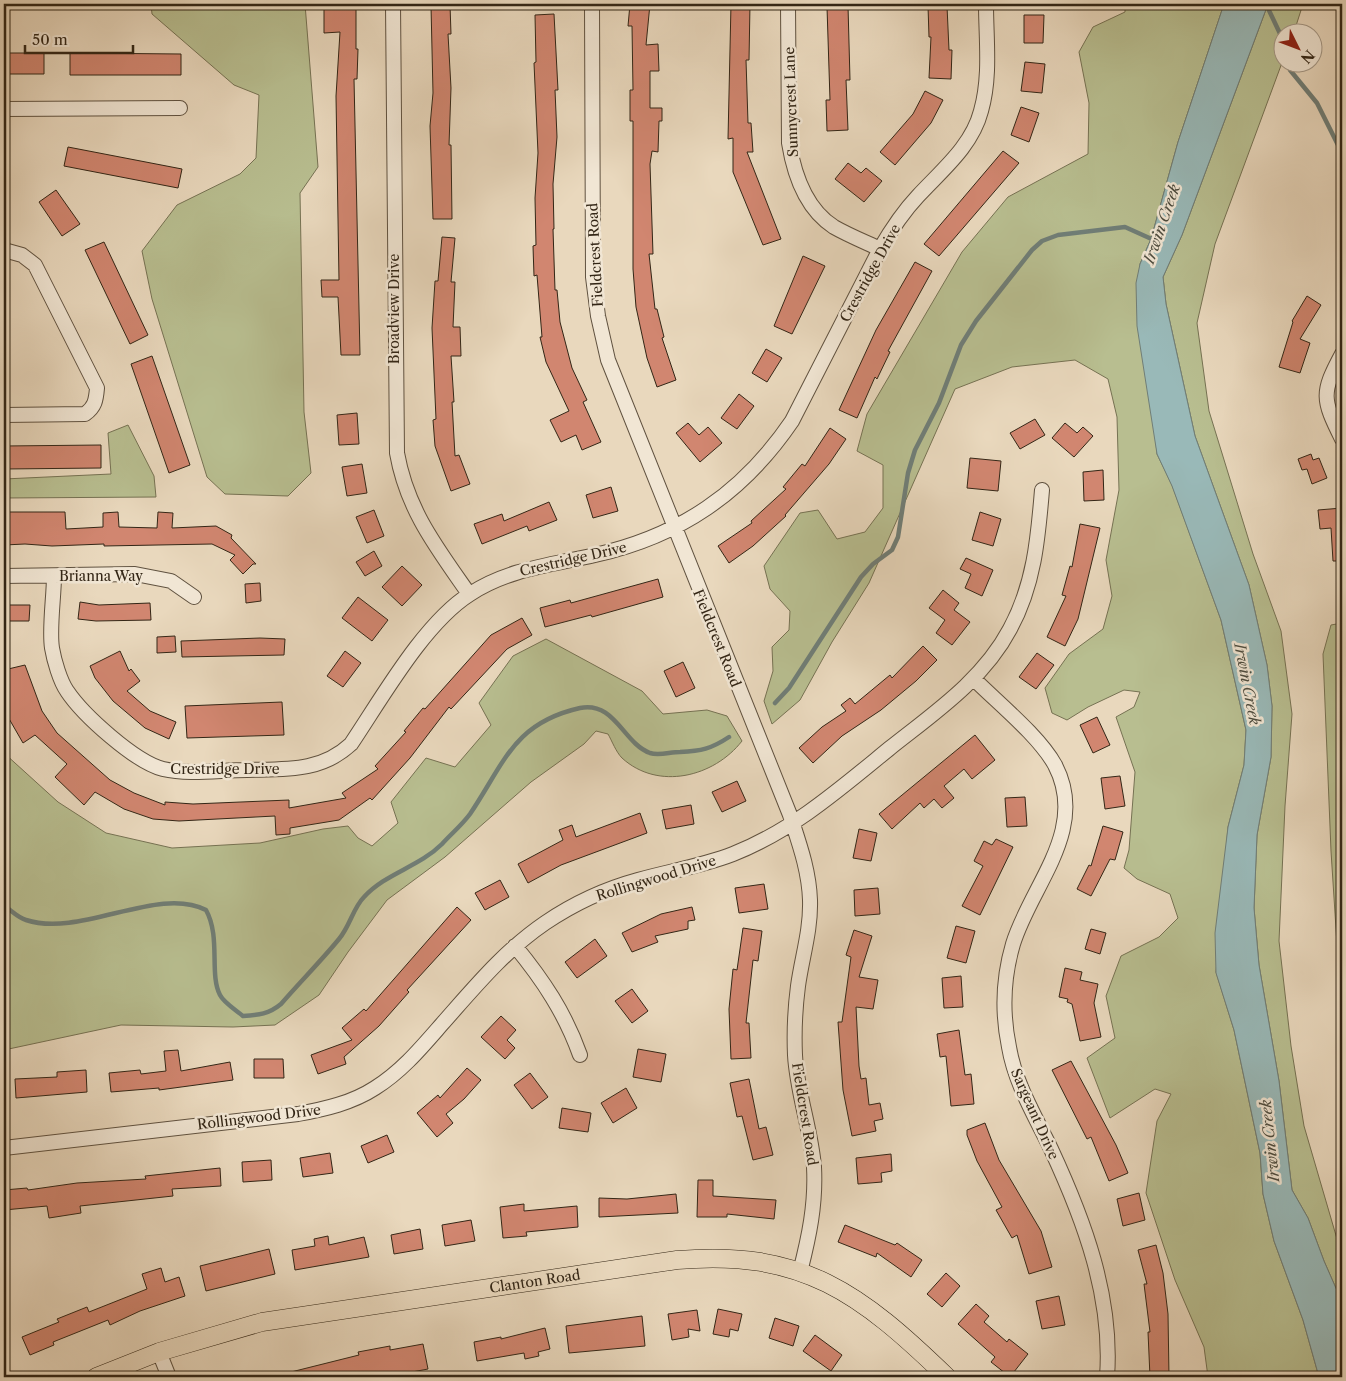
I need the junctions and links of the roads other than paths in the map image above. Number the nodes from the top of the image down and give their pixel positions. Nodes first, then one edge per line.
1 (393, 4) edge
2 (592, 4) edge
3 (788, 4) edge
4 (986, 4) edge
5 (180, 108) dead end
6 (4, 109) edge
7 (880, 249) junction
8 (4, 250) edge
9 (1342, 354) edge
10 (4, 415) edge
11 (1342, 439) edge
12 (1042, 490) dead end
13 (674, 529) junction
14 (4, 576) edge
15 (54, 576) junction
16 (469, 594) junction
17 (194, 597) dead end
18 (974, 679) junction
19 (793, 823) junction
20 (515, 946) junction
21 (580, 1055) dead end
22 (4, 1148) edge
23 (800, 1272) junction
24 (159, 1352) junction
25 (96, 1377) edge
26 (169, 1377) edge
27 (947, 1377) edge
28 (1107, 1377) edge

1 - 16 street, Broadview Drive
2 - 13 street, Fieldcrest Road
3 - 7 street, Sunnycrest Lane
4 - 7 street, Crestridge Drive
5 - 6 street
7 - 13 street, Crestridge Drive
8 - 10 street
9 - 11 street
12 - 18 street, Rollingwood Drive
13 - 16 street, Crestridge Drive
13 - 19 street, Fieldcrest Road
14 - 15 street, Brianna Way
15 - 16 street, Crestridge Drive
15 - 17 street, Brianna Way
18 - 19 street, Rollingwood Drive
18 - 28 street, Sargeant Drive
19 - 20 street, Rollingwood Drive
19 - 23 street, Fieldcrest Road
20 - 21 street
20 - 22 street, Rollingwood Drive
23 - 24 main road, Clanton Road
23 - 27 main road, Clanton Road
24 - 25 main road, Clanton Road
24 - 26 street

